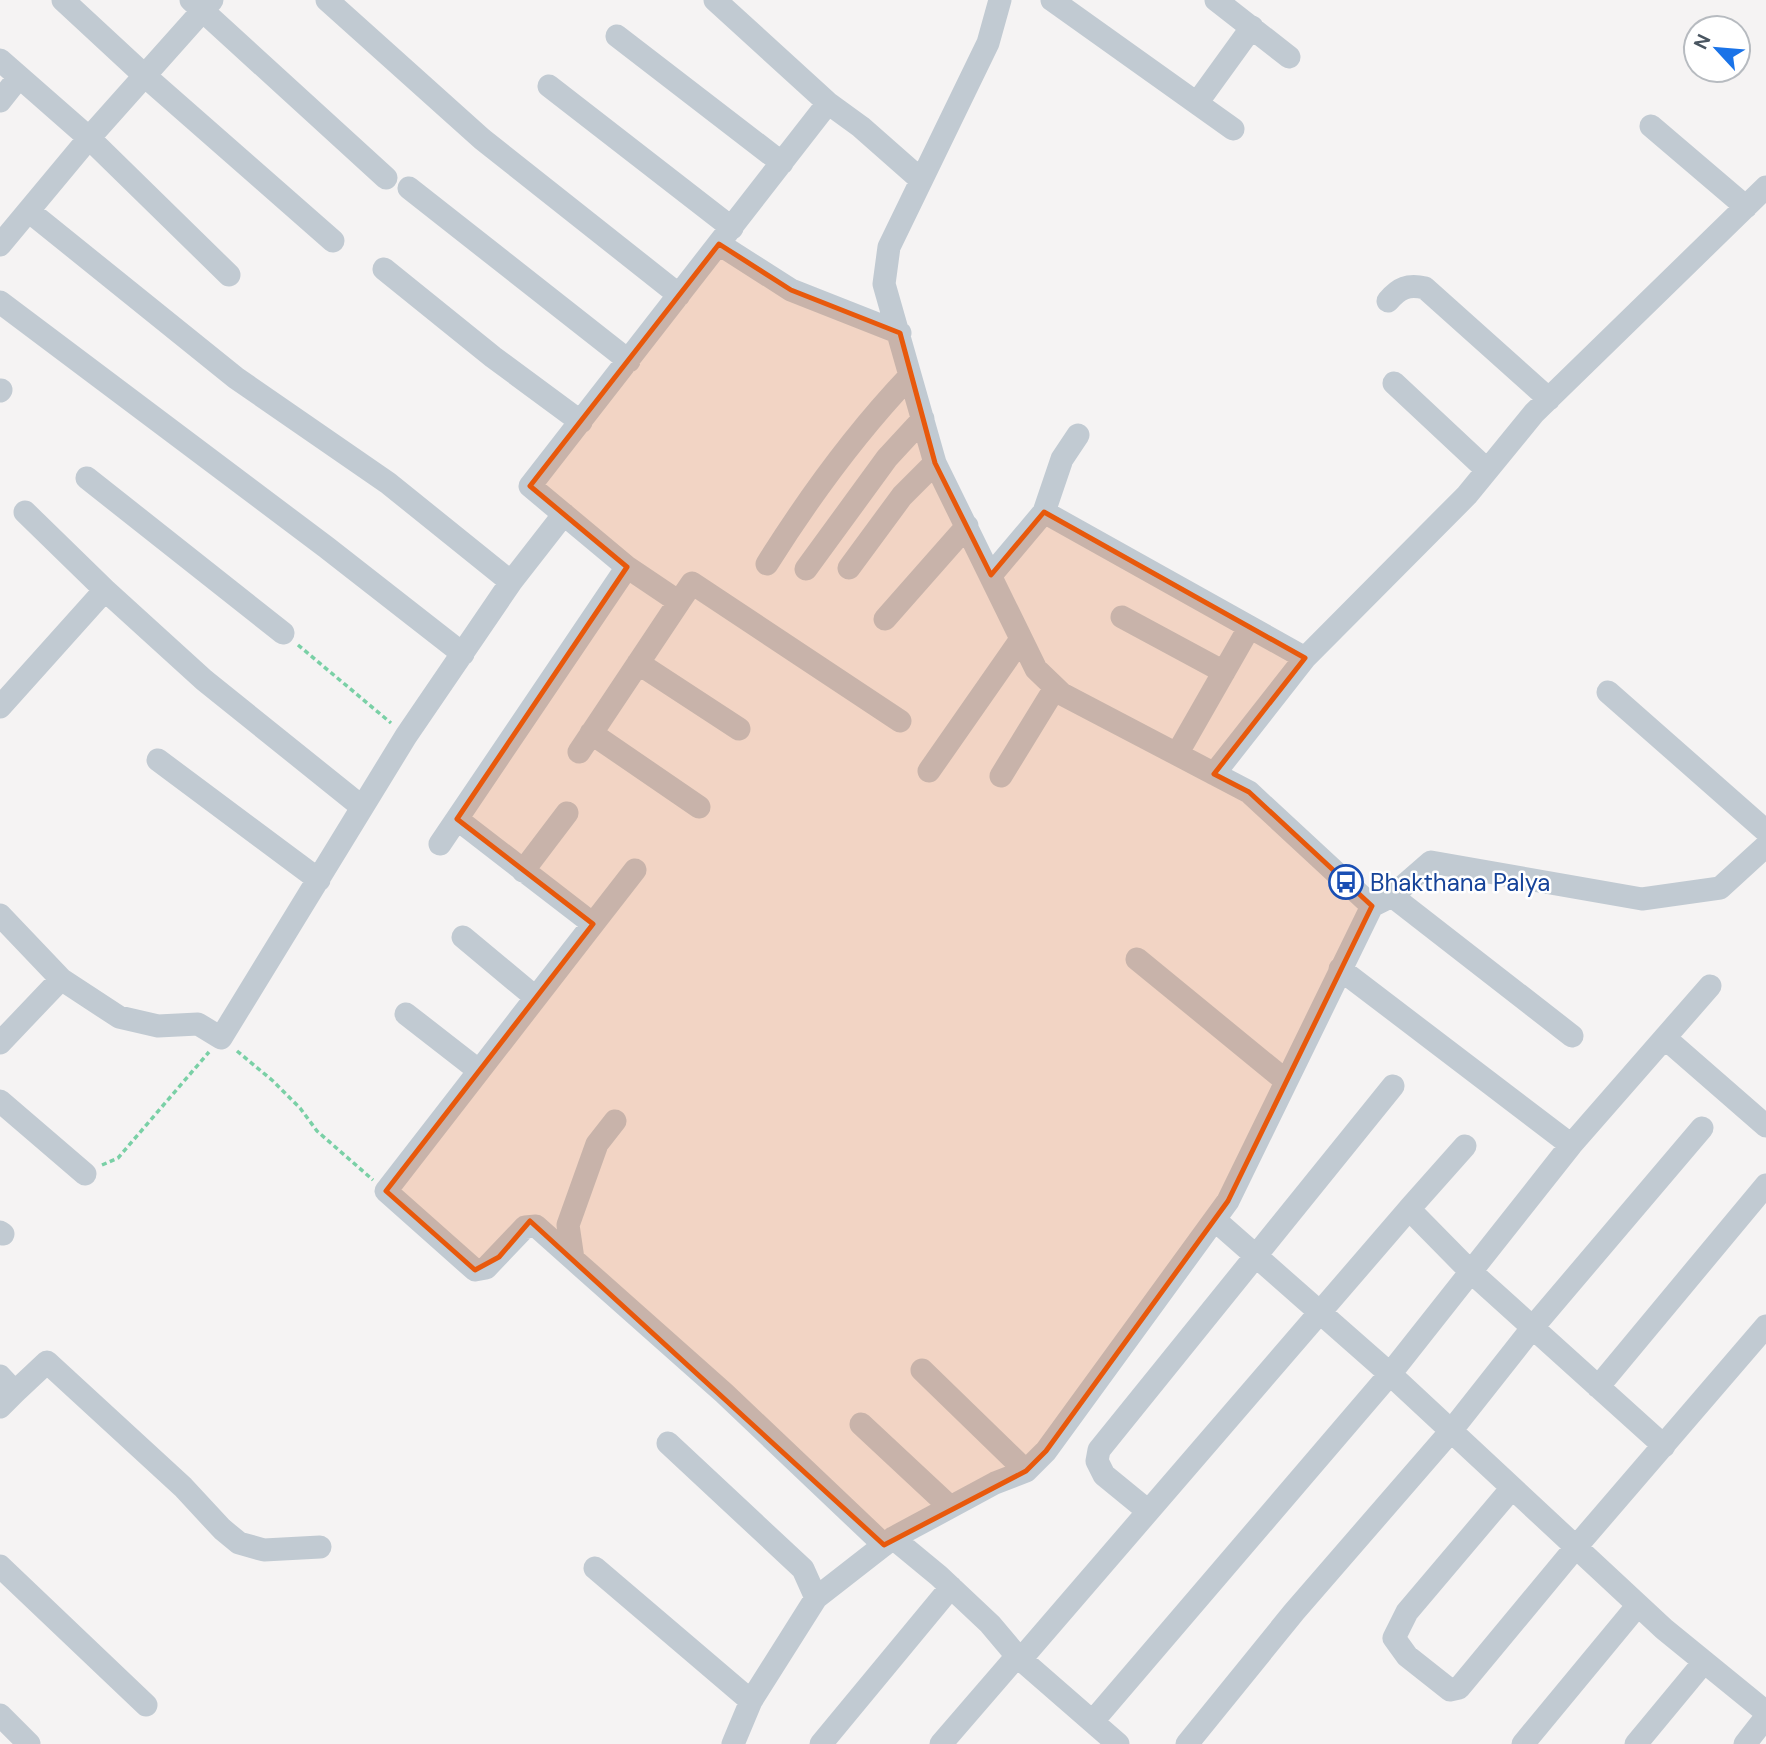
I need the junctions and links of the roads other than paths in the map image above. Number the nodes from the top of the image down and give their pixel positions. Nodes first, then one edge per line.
1 (63, 0) edge
2 (327, 0) edge
3 (715, 0) edge
4 (1000, 0) edge
5 (1052, 0) edge
6 (1216, 0) edge
7 (202, 4) edge
8 (1251, 27) junction
9 (617, 36) dead end
10 (1289, 57) dead end
11 (0, 60) edge
12 (145, 76) junction
13 (19, 77) junction
14 (549, 86) dead end
15 (0, 101) edge
16 (828, 103) junction
17 (1197, 103) junction
18 (1651, 126) dead end
19 (1233, 129) dead end
20 (89, 138) junction
21 (782, 163) junction
22 (386, 178) dead end
23 (920, 179) junction
24 (1766, 187) edge
25 (409, 188) dead end
26 (1746, 207) junction
27 (30, 212) junction
28 (725, 236) junction
29 (333, 241) dead end
30 (0, 245) edge
31 (384, 269) dead end
32 (229, 275) dead end
33 (679, 295) junction
34 (1388, 301) dead end
35 (0, 302) edge
36 (900, 333) junction
37 (629, 360) junction
38 (909, 377) junction
39 (1394, 383) dead end
40 (1549, 399) junction
41 (923, 419) junction
42 (581, 422) junction
43 (1078, 435) dead end
44 (935, 463) junction
45 (1488, 470) junction
46 (88, 478) dead end
47 (25, 512) dead end
48 (1044, 512) junction
49 (564, 514) junction
50 (967, 526) junction
51 (767, 564) dead end
52 (627, 567) junction
53 (849, 568) dead end
54 (806, 569) dead end
55 (991, 575) junction
56 (511, 582) junction
57 (106, 590) junction
58 (679, 602) junction
59 (1122, 617) dead end
60 (885, 619) dead end
61 (1248, 628) junction
62 (283, 633) road end
63 (1021, 639) junction
64 (463, 654) junction
65 (1305, 658) junction
66 (638, 663) junction
67 (1224, 672) junction
68 (1055, 688) junction
69 (1608, 692) dead end
70 (0, 707) edge
71 (900, 721) dead end
72 (739, 729) dead end
73 (1177, 754) junction
74 (158, 760) dead end
75 (929, 771) dead end
76 (1214, 774) junction
77 (1001, 776) dead end
78 (362, 807) junction
79 (699, 807) dead end
80 (567, 813) dead end
81 (457, 819) junction
82 (1766, 831) edge
83 (440, 844) dead end
84 (1766, 846) edge
85 (635, 870) dead end
86 (523, 871) junction
87 (319, 880) junction
88 (1382, 901) junction
89 (0, 915) edge
90 (593, 924) junction
91 (463, 937) dead end
92 (1137, 958) dead end
93 (1340, 969) junction
94 (61, 979) junction
95 (1710, 986) dead end
96 (535, 997) junction
97 (406, 1014) dead end
98 (1572, 1037) dead end
99 (1665, 1038) junction
100 (0, 1043) edge
101 (478, 1070) junction
102 (1286, 1081) junction
103 (1393, 1086) dead end
104 (0, 1101) edge
105 (615, 1121) dead end
106 (1766, 1126) edge
107 (1702, 1128) dead end
108 (1571, 1145) junction
109 (1465, 1146) dead end
110 (85, 1174) road end
111 (1766, 1185) edge
112 (1409, 1209) junction
113 (1215, 1220) junction
114 (1255, 1257) junction
115 (573, 1259) junction
116 (1470, 1271) junction
117 (1318, 1312) junction
118 (1766, 1326) edge
119 (1533, 1327) junction
120 (1758, 1350) edge
121 (922, 1370) dead end
122 (1390, 1374) junction
123 (1598, 1387) junction
124 (5, 1392) edge
125 (861, 1424) dead end
126 (1451, 1430) junction
127 (668, 1443) dead end
128 (1664, 1446) junction
129 (1026, 1471) junction
130 (1512, 1488) junction
131 (950, 1507) junction
132 (1148, 1511) junction
133 (888, 1542) junction
134 (320, 1547) dead end
135 (1576, 1547) junction
136 (0, 1566) edge
137 (595, 1568) dead end
138 (951, 1587) junction
139 (816, 1598) junction
140 (1637, 1605) junction
141 (1019, 1658) junction
142 (1704, 1662) junction
143 (751, 1701) junction
144 (146, 1705) dead end
145 (1766, 1712) edge
146 (0, 1715) edge
147 (1766, 1717) edge
148 (1101, 1735) edge
149 (29, 1744) edge
150 (733, 1744) edge
151 (821, 1744) edge
152 (941, 1744) edge
153 (1187, 1744) edge
154 (1523, 1744) edge
155 (1636, 1744) edge
156 (1745, 1744) edge

1 - 12 street
2 - 33 street
3 - 16 street
4 - 23 street
5 - 17 street
6 - 8 street
7 - 12 street
7 - 22 street
8 - 10 street
8 - 17 street
9 - 21 street
11 - 13 street
12 - 20 street
12 - 29 street
13 - 15 street
13 - 20 street
14 - 28 street
16 - 21 street
16 - 23 street
17 - 19 street
18 - 26 street
20 - 27 street
20 - 32 street
21 - 28 street
23 - 36 street
24 - 26 street
25 - 37 street
26 - 40 street
27 - 30 street
27 - 56 street
28 - 33 street
28 - 36 street
31 - 42 street
33 - 37 street
34 - 40 street
35 - 64 street
36 - 38 street
37 - 42 street
38 - 41 street
38 - 51 street
39 - 45 street
40 - 45 street
41 - 44 street
41 - 54 street
42 - 49 street
43 - 48 street
44 - 50 street
44 - 53 street
45 - 65 street
46 - 62 street
47 - 57 street
48 - 55 street
48 - 61 street
49 - 52 street
49 - 56 street
50 - 55 street
50 - 60 street
52 - 58 street
52 - 81 street
55 - 63 street
56 - 64 street
57 - 70 street
57 - 78 street
58 - 66 street
58 - 71 street
59 - 67 street
61 - 65 street
61 - 67 street
63 - 68 street
63 - 75 street
64 - 78 street
65 - 76 street
66 - 72 street
66 - 79 street
67 - 73 street
68 - 73 street
68 - 77 street
69 - 82 street
73 - 76 street
74 - 87 street
76 - 88 street
78 - 87 street
80 - 86 street
81 - 83 street
81 - 86 street
84 - 88 street
85 - 90 street
86 - 90 street
87 - 94 street
88 - 93 street
88 - 98 street
89 - 94 street
90 - 96 street
91 - 96 street
92 - 102 street
93 - 102 street
93 - 108 street
94 - 100 street
95 - 99 street
96 - 101 street
97 - 101 street
99 - 106 street
99 - 108 street
101 - 115 street
102 - 113 street
103 - 114 street
104 - 110 street
105 - 115 street
107 - 119 street
108 - 116 street
109 - 112 street
111 - 123 street
112 - 116 street
112 - 117 street
113 - 114 street
113 - 129 street
114 - 117 street
114 - 132 street
115 - 133 street
116 - 119 street
116 - 122 street
117 - 122 street
117 - 132 street
118 - 120 street
119 - 123 street
119 - 126 street
120 - 128 street
121 - 129 street
122 - 126 street
122 - 148 street
123 - 128 street
124 - 134 street
125 - 131 street
126 - 130 street
126 - 153 street
127 - 139 street
128 - 135 street
129 - 131 street
130 - 135 street
130 - 135 street
131 - 133 street
132 - 141 street
133 - 138 street
133 - 139 street
135 - 140 street
136 - 144 street
137 - 143 street
138 - 141 street
138 - 151 street
139 - 143 street
140 - 142 street
140 - 154 street
141 - 148 street
141 - 152 street
142 - 145 street
142 - 155 street
143 - 150 street
146 - 149 street
147 - 156 street

